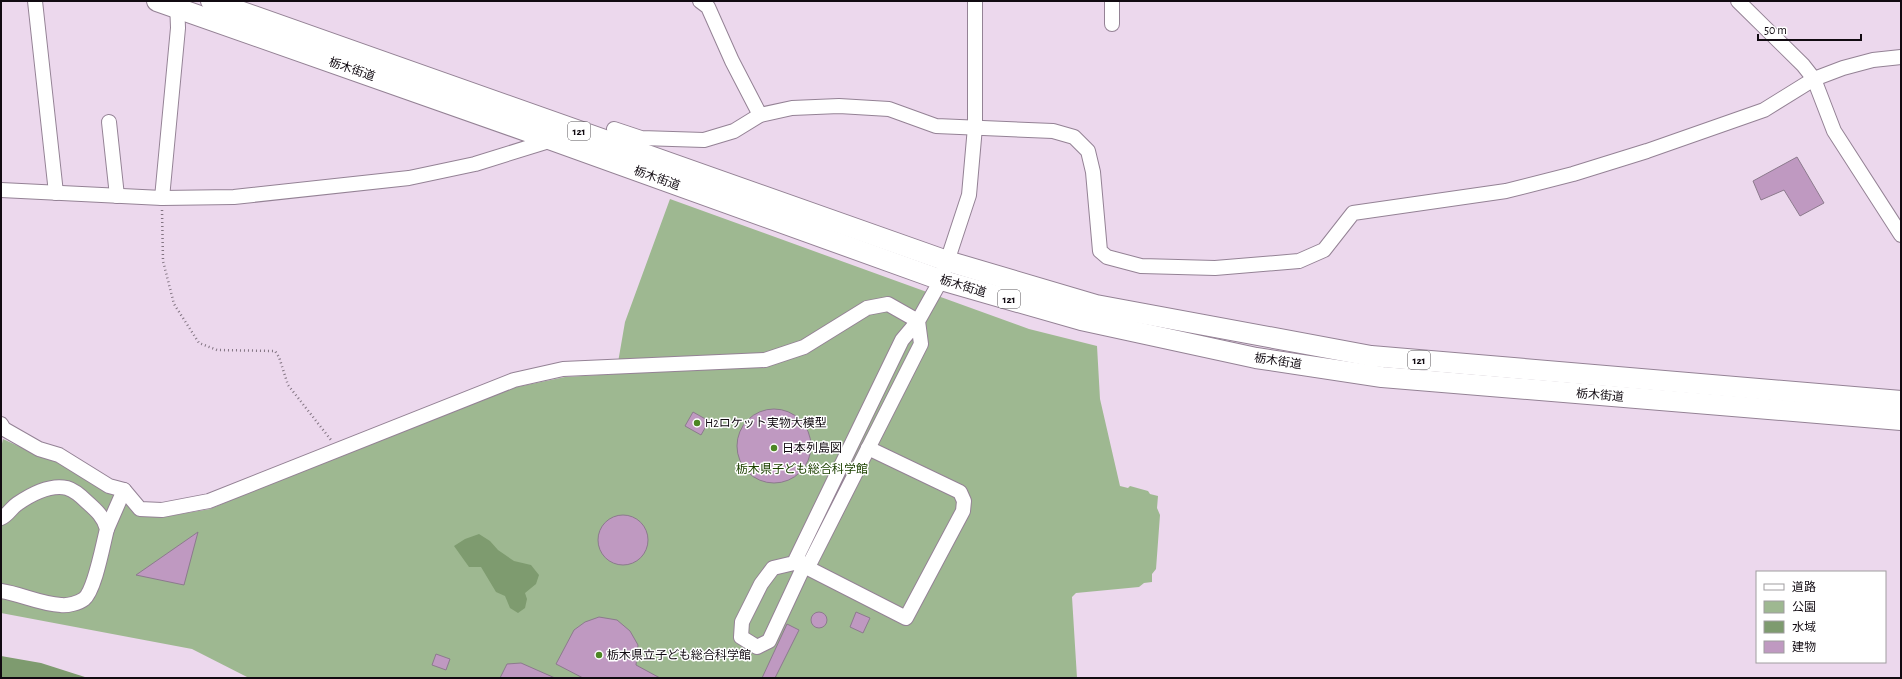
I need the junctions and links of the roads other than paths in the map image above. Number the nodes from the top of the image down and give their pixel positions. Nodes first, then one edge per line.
1 (35, 1) edge
2 (158, 1) edge
3 (210, 1) edge
4 (700, 1) edge
5 (975, 1) edge
6 (1112, 1) edge
7 (1738, 1) edge
8 (177, 5) edge
9 (1112, 24) dead end
10 (1901, 57) edge
11 (1814, 79) junction
12 (760, 115) junction
13 (109, 122) dead end
14 (975, 127) junction
15 (614, 129) dead end
16 (552, 140) junction
17 (1, 190) edge
18 (56, 193) junction
19 (117, 196) junction
20 (162, 198) junction
21 (1901, 235) edge
22 (947, 261) junction
23 (941, 280) junction
24 (918, 321) junction
25 (1901, 402) edge
26 (1901, 420) edge
27 (1, 424) edge
28 (868, 448) junction
29 (124, 490) junction
30 (1, 518) edge
31 (107, 529) junction
32 (804, 566) junction
33 (1, 591) edge

1 - 18 street
2 - 8 highway, 栃木街道 / 121
3 - 22 highway, 栃木街道 / 121
4 - 12 street
5 - 14 street
6 - 9 street
7 - 11 street
8 - 16 highway, 栃木街道 / 121
8 - 20 street
10 - 11 street
11 - 14 street
11 - 21 street
12 - 14 street
12 - 15 street
13 - 19 street
14 - 22 street
16 - 20 street
16 - 23 highway, 栃木街道 / 121
17 - 18 street
18 - 19 street
19 - 20 street
22 - 23 street
22 - 25 highway, 栃木街道 / 121
23 - 24 street
23 - 26 highway, 栃木街道 / 121
24 - 28 street
24 - 29 street
24 - 32 street
27 - 29 street
28 - 32 street
28 - 32 street
29 - 31 street
30 - 31 street
31 - 33 street

